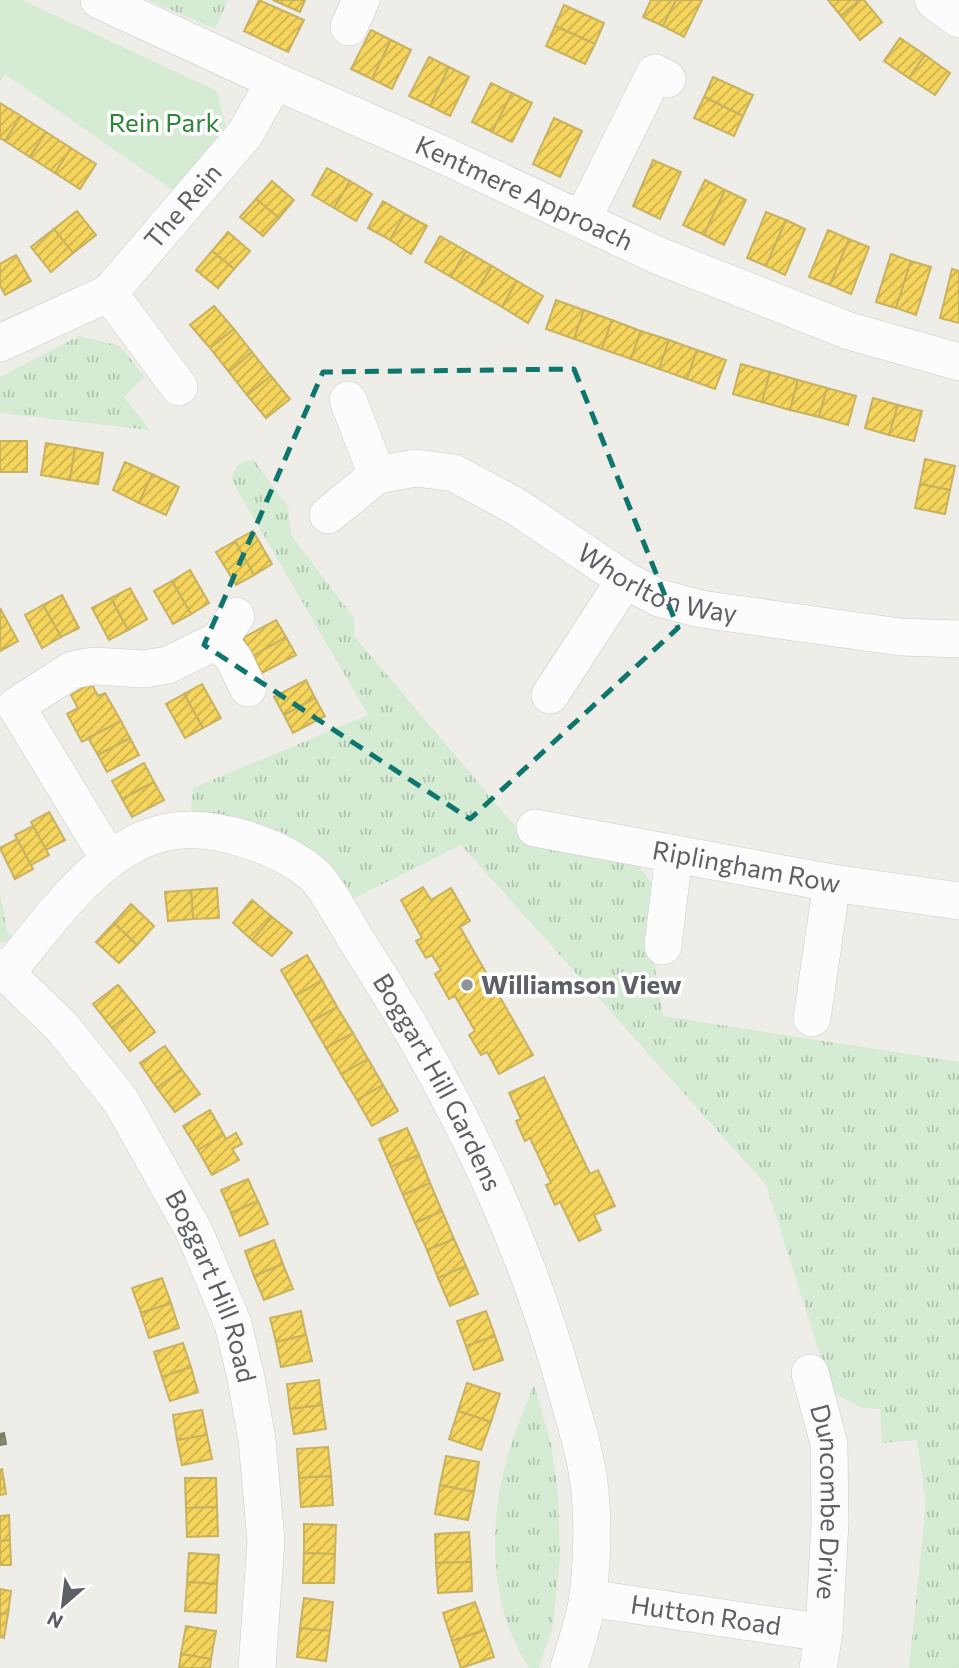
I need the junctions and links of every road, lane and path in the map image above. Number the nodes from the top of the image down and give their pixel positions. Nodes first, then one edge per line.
1 (933, 0) edge
2 (109, 2) edge
3 (959, 19) edge
4 (667, 79) dead end
5 (275, 81) junction
6 (587, 210) junction
7 (109, 293) junction
8 (0, 342) edge
9 (959, 362) edge
10 (179, 387) dead end
11 (348, 400) dead end
12 (377, 475) junction
13 (328, 515) dead end
14 (625, 580) junction
15 (959, 639) edge
16 (248, 688) dead end
17 (550, 695) dead end
18 (8, 705) edge
19 (535, 828) dead end
20 (674, 854) junction
21 (109, 859) junction
22 (832, 883) junction
23 (959, 901) edge
24 (663, 946) dead end
25 (3, 969) edge
26 (812, 1018) dead end
27 (810, 1373) dead end
28 (588, 1598) junction
29 (821, 1651) edge
30 (257, 1668) edge
31 (569, 1668) edge

1 - 3 street
2 - 5 street, Kentmere Approach
4 - 6 street
5 - 6 street, Kentmere Approach
5 - 7 street, The Rein
6 - 9 street, Kentmere Approach
7 - 8 street, The Rein
7 - 10 street
11 - 12 street
12 - 13 street, Whorlton Way
12 - 14 street, Whorlton Way
14 - 15 street, Whorlton Way
14 - 17 street
16 - 18 street
18 - 21 street
19 - 20 street, Riplingham Row
20 - 22 street, Riplingham Row
20 - 24 street
21 - 25 street, Boggart Hill Gardens
21 - 28 street, Boggart Hill Gardens
22 - 23 street, Riplingham Row
22 - 26 street
25 - 30 street, Boggart Hill Road
27 - 29 street, Duncombe Drive
28 - 29 street, Hutton Road
28 - 31 street, Boggart Hill Gardens

